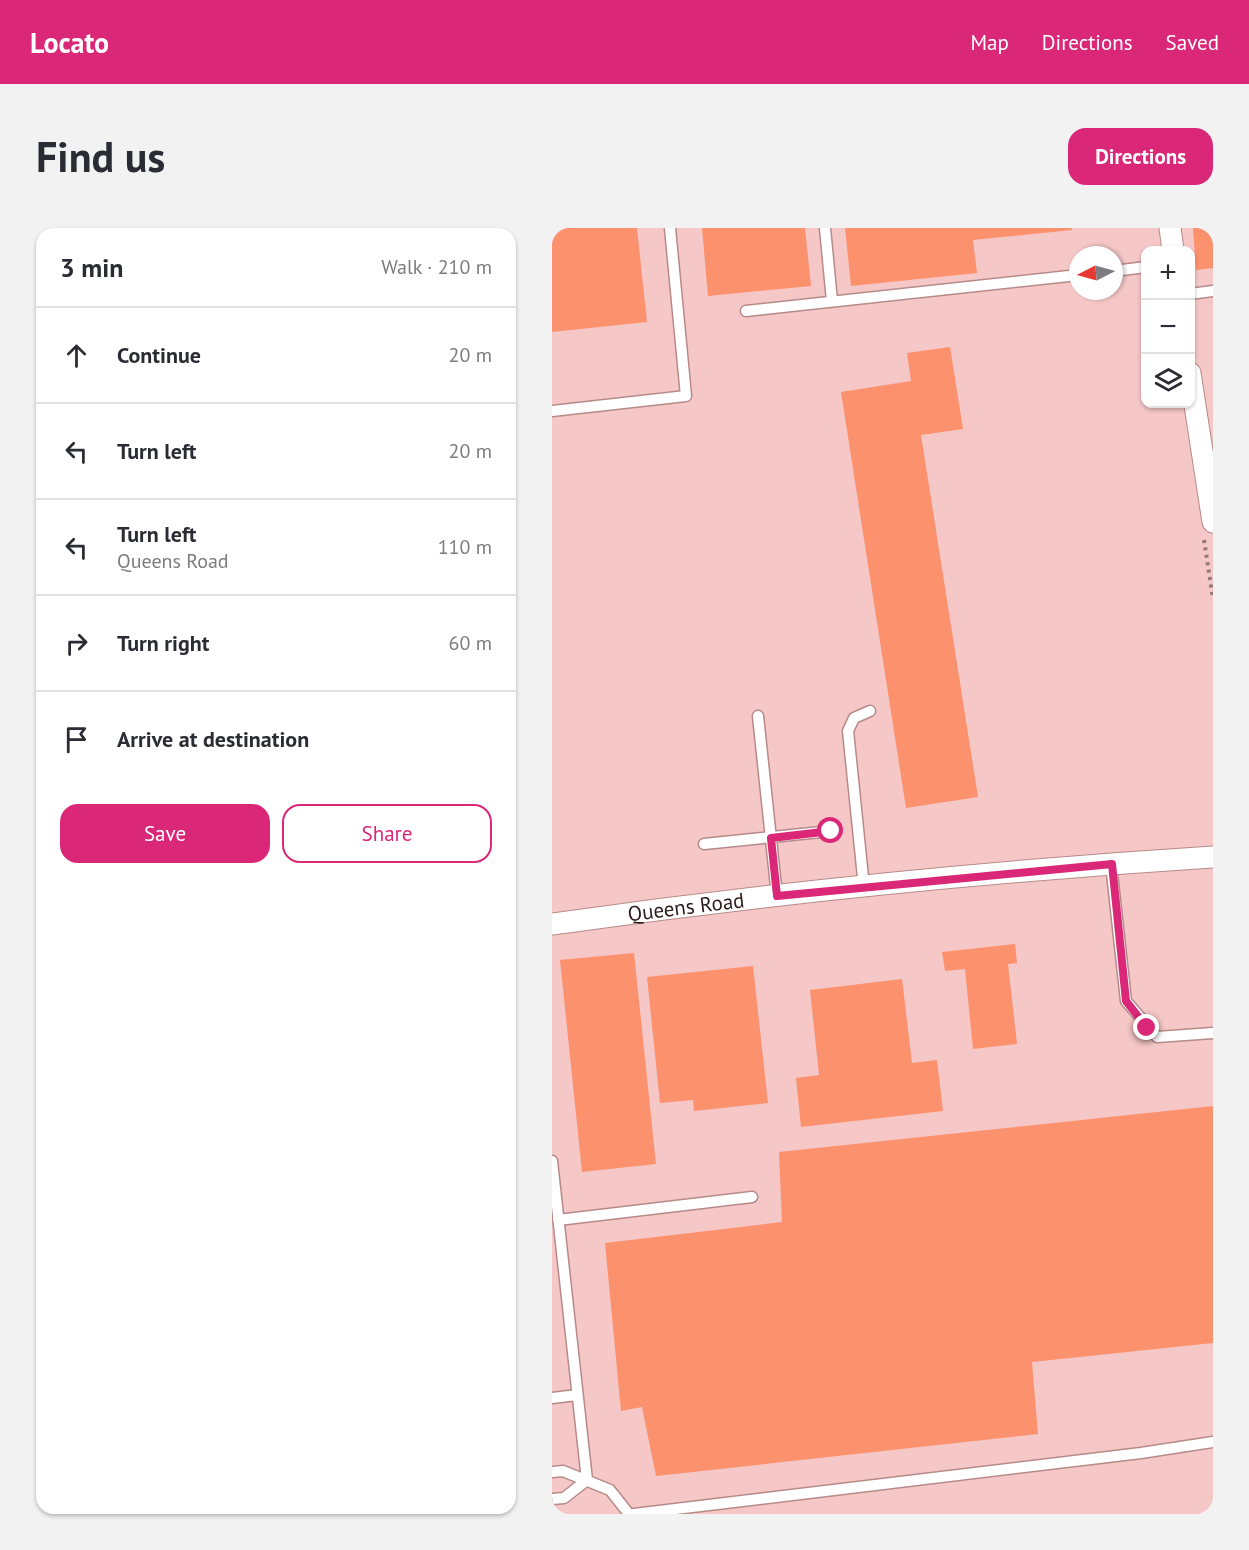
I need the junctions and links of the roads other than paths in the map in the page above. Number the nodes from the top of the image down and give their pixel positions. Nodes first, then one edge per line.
1 (669, 228) edge
2 (825, 228) edge
3 (1170, 228) edge
4 (1172, 246) edge
5 (1141, 268) edge
6 (1123, 270) edge
7 (1069, 276) edge
8 (1213, 291) edge
9 (1195, 293) edge
10 (832, 301) junction
11 (746, 311) dead end
12 (1195, 395) edge
13 (552, 411) edge
14 (1210, 482) edge
15 (1213, 522) edge
16 (870, 711) dead end
17 (758, 716) dead end
18 (831, 831) dead end
19 (771, 838) junction
20 (704, 844) dead end
21 (1213, 857) edge
22 (1112, 864) junction
23 (864, 888) junction
24 (777, 896) junction
25 (552, 924) edge
26 (1213, 1033) edge
27 (552, 1161) edge
28 (752, 1197) dead end
29 (558, 1220) junction
30 (577, 1395) junction
31 (552, 1398) edge
32 (1213, 1442) edge
33 (552, 1472) edge
34 (587, 1480) junction
35 (552, 1499) edge
36 (629, 1514) edge
37 (634, 1514) edge

1 - 13 lane
2 - 10 lane
3 - 4 street
5 - 6 lane
7 - 10 lane
8 - 9 lane
10 - 11 lane
12 - 14 street
14 - 15 street
16 - 23 lane
17 - 19 lane
18 - 19 lane
19 - 20 lane
19 - 24 lane
21 - 22 street, Queens Road
22 - 23 street, Queens Road
22 - 26 lane
23 - 24 street, Queens Road
24 - 25 street, Queens Road
27 - 29 lane
28 - 29 lane
29 - 30 lane
30 - 31 lane
30 - 34 lane
32 - 37 lane
33 - 34 lane
34 - 35 lane
34 - 36 lane

